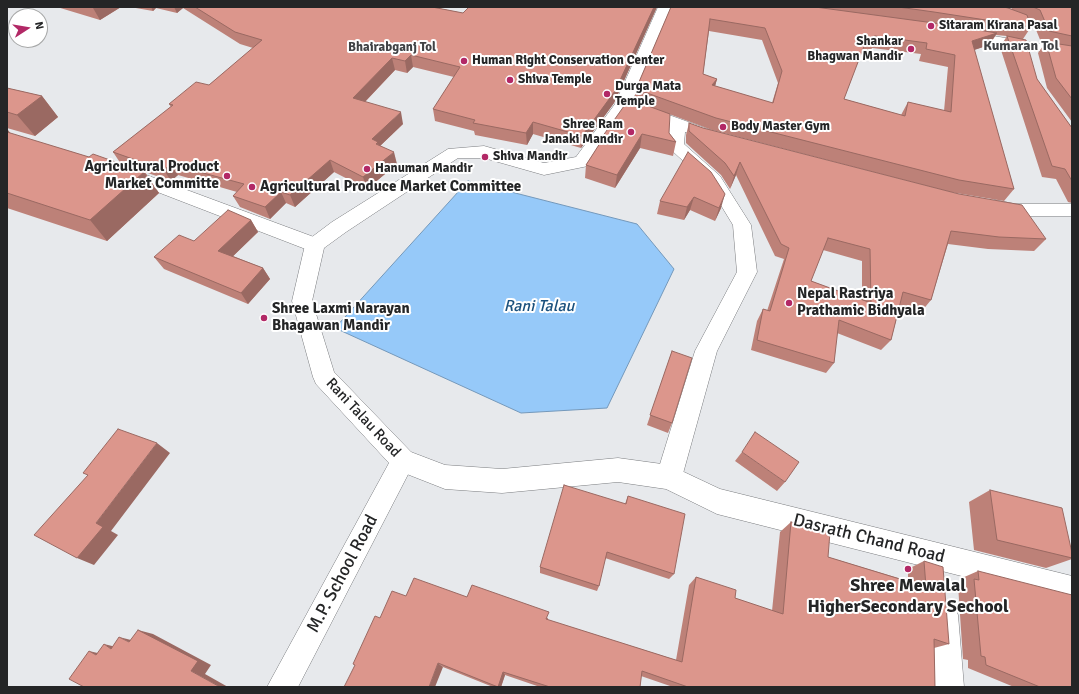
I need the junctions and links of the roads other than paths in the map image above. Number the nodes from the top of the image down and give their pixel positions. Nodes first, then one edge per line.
1 (665, 7) edge
2 (951, 33) edge
3 (1072, 53) edge
4 (622, 104) junction
5 (677, 124) junction
6 (728, 142) edge
7 (103, 165) edge
8 (979, 204) edge
9 (1072, 210) edge
10 (315, 245) junction
11 (403, 461) junction
12 (669, 477) junction
13 (940, 556) junction
14 (1072, 590) edge
15 (282, 687) edge
16 (949, 687) edge

1 - 4 street
2 - 3 street
4 - 5 street
4 - 10 street
5 - 6 street
5 - 12 street
7 - 10 street
8 - 9 street
10 - 11 street, Rani Talau Road
11 - 12 street, Dasrath Chand Road
11 - 15 street, M.P. School Road
12 - 13 street, Dasrath Chand Road
13 - 14 street, Dasrath Chand Road
13 - 16 street

